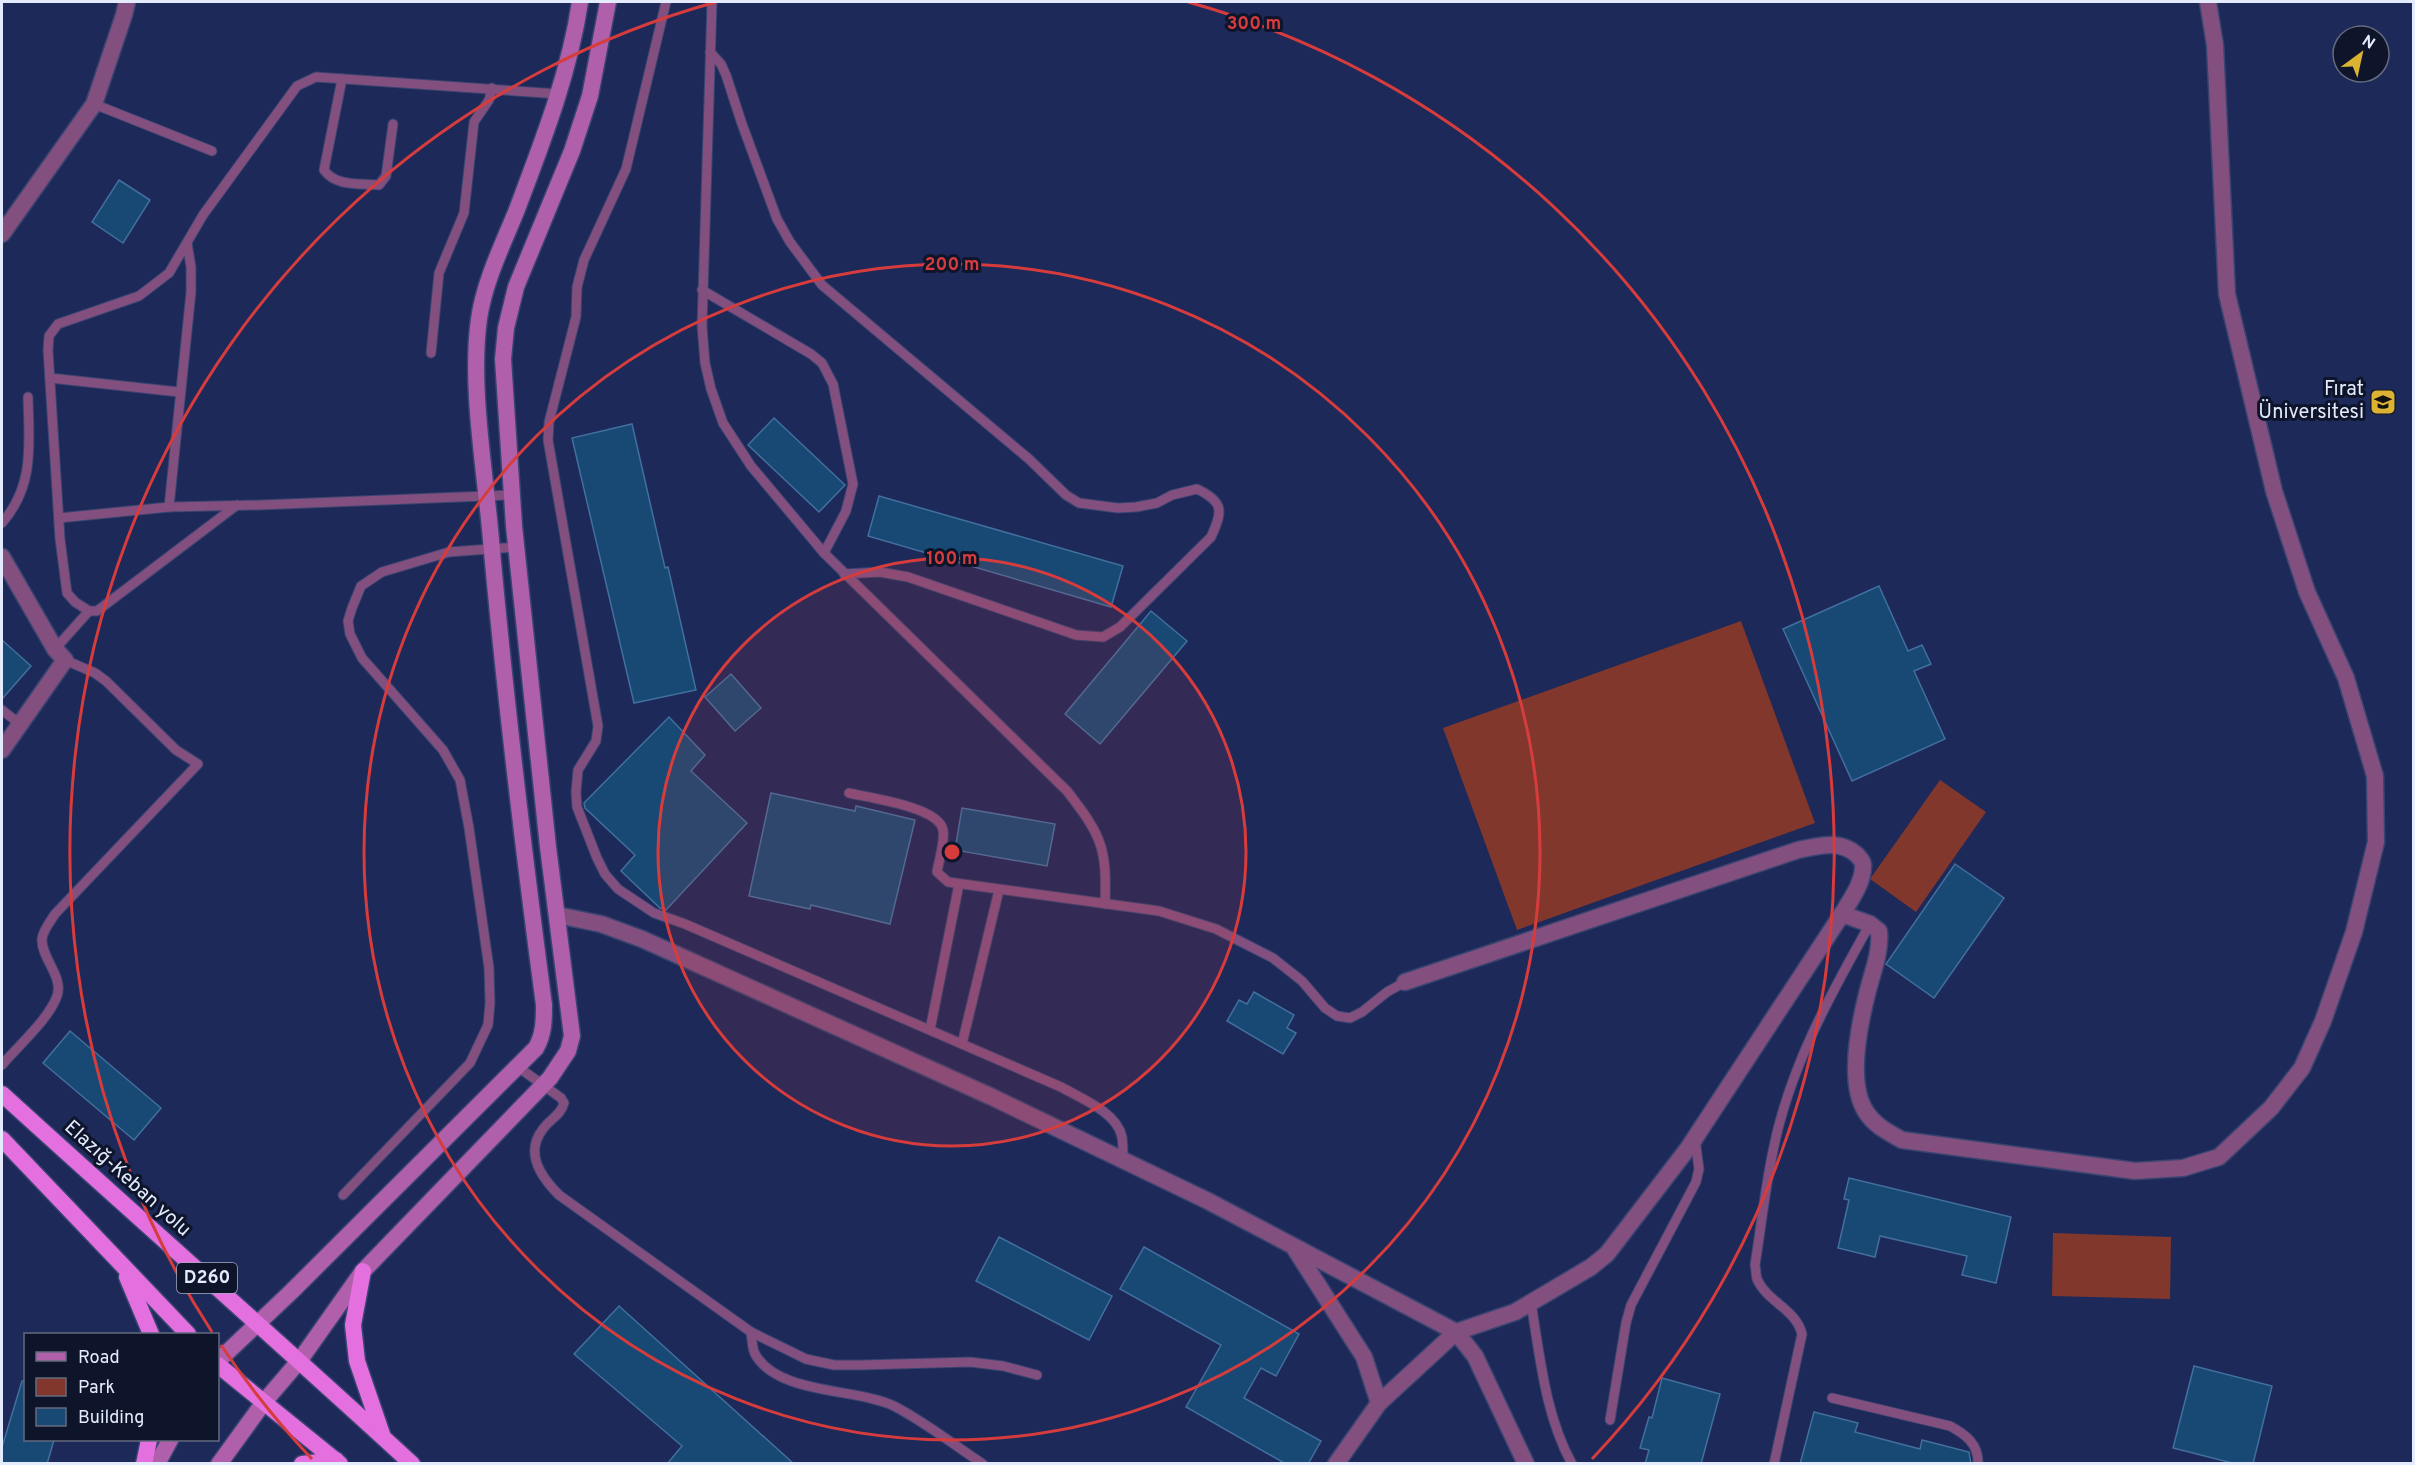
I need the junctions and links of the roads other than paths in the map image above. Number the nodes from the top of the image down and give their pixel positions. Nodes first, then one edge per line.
1 (126, 2) edge
2 (580, 2) edge
3 (608, 2) edge
4 (666, 2) edge
5 (712, 2) edge
6 (2208, 2) edge
7 (711, 52) junction
8 (342, 78) junction
9 (492, 88) junction
10 (559, 94) junction
11 (94, 104) junction
12 (393, 124) dead end
13 (212, 151) dead end
14 (2, 234) edge
15 (187, 243) junction
16 (702, 290) junction
17 (431, 353) dead end
18 (50, 378) junction
19 (180, 392) junction
20 (28, 397) dead end
21 (512, 495) junction
22 (487, 496) junction
23 (237, 505) junction
24 (169, 507) junction
25 (59, 518) junction
26 (2, 523) edge
27 (516, 547) junction
28 (492, 548) junction
29 (824, 554) junction
30 (2, 556) edge
31 (844, 574) junction
32 (89, 611) junction
33 (60, 655) junction
34 (2, 711) edge
35 (20, 724) junction
36 (2, 750) edge
37 (849, 792) dead end
38 (958, 884) junction
39 (999, 890) junction
40 (1106, 904) junction
41 (557, 915) junction
42 (1842, 915) junction
43 (1870, 924) junction
44 (1405, 982) joint
45 (930, 1030) junction
46 (962, 1044) junction
47 (2, 1065) edge
48 (518, 1067) junction
49 (544, 1085) junction
50 (2, 1094) edge
51 (1695, 1138) junction
52 (2, 1139) edge
53 (1123, 1160) junction
54 (343, 1195) dead end
55 (1295, 1249) junction
56 (120, 1262) junction
57 (363, 1271) junction
58 (1531, 1303) junction
59 (258, 1322) junction
60 (751, 1332) junction
61 (1456, 1332) junction
62 (150, 1333) edge
63 (186, 1333) edge
64 (300, 1360) junction
65 (219, 1362) edge
66 (219, 1364) edge
67 (1037, 1375) dead end
68 (1832, 1398) dead end
69 (264, 1402) junction
70 (1379, 1403) junction
71 (1610, 1420) dead end
72 (384, 1438) junction
73 (149, 1441) edge
74 (169, 1441) edge
75 (338, 1462) edge
76 (144, 1464) edge
77 (157, 1464) edge
78 (219, 1464) edge
79 (302, 1464) edge
80 (412, 1464) edge
81 (983, 1464) edge
82 (1336, 1464) edge
83 (1526, 1464) edge
84 (1572, 1464) edge
85 (1774, 1464) edge
86 (1978, 1464) edge

1 - 11 street
2 - 10 main road
3 - 21 main road
4 - 45 lane
5 - 7 lane
6 - 43 street
7 - 16 lane
7 - 31 lane
8 - 9 lane
8 - 12 lane
8 - 15 lane
9 - 10 lane
9 - 17 lane
10 - 22 main road
11 - 13 lane
11 - 14 street
15 - 18 lane
15 - 19 lane
16 - 29 lane
16 - 29 lane
18 - 19 lane
18 - 25 lane
19 - 24 lane
20 - 26 lane
21 - 22 lane
21 - 27 main road
22 - 23 lane
22 - 28 main road
23 - 24 lane
23 - 32 lane
24 - 25 lane
25 - 32 lane
27 - 28 lane
27 - 41 main road
28 - 48 main road
28 - 54 lane
29 - 31 lane
30 - 33 street
31 - 40 lane
32 - 33 lane
33 - 35 street
33 - 47 lane
34 - 35 lane
35 - 36 street
37 - 38 lane
38 - 39 lane
38 - 45 lane
39 - 40 lane
39 - 46 lane
40 - 44 lane
41 - 49 main road
41 - 53 street
42 - 43 street
42 - 44 street
42 - 51 street
43 - 85 lane
45 - 46 lane
46 - 53 lane
48 - 49 lane
48 - 59 main road
49 - 57 main road
49 - 60 lane
50 - 59 highway, Elazığ-Keban yolu / D260
51 - 58 street
51 - 71 lane
52 - 56 highway, D260
53 - 55 street
55 - 61 street
55 - 70 street
56 - 62 highway
56 - 63 highway, D260
57 - 64 main road
57 - 72 highway
58 - 61 street
58 - 84 lane
59 - 64 highway, Elazığ-Keban yolu / D260
59 - 65 main road
60 - 67 lane
60 - 81 lane
61 - 70 street
61 - 83 street
64 - 69 main road
64 - 72 highway, Elazığ-Keban yolu / D260
66 - 69 highway
68 - 86 lane
69 - 75 highway
69 - 78 main road
70 - 82 street
72 - 80 highway, Elazığ-Keban yolu / D260
73 - 76 highway
74 - 77 main road
75 - 79 highway

